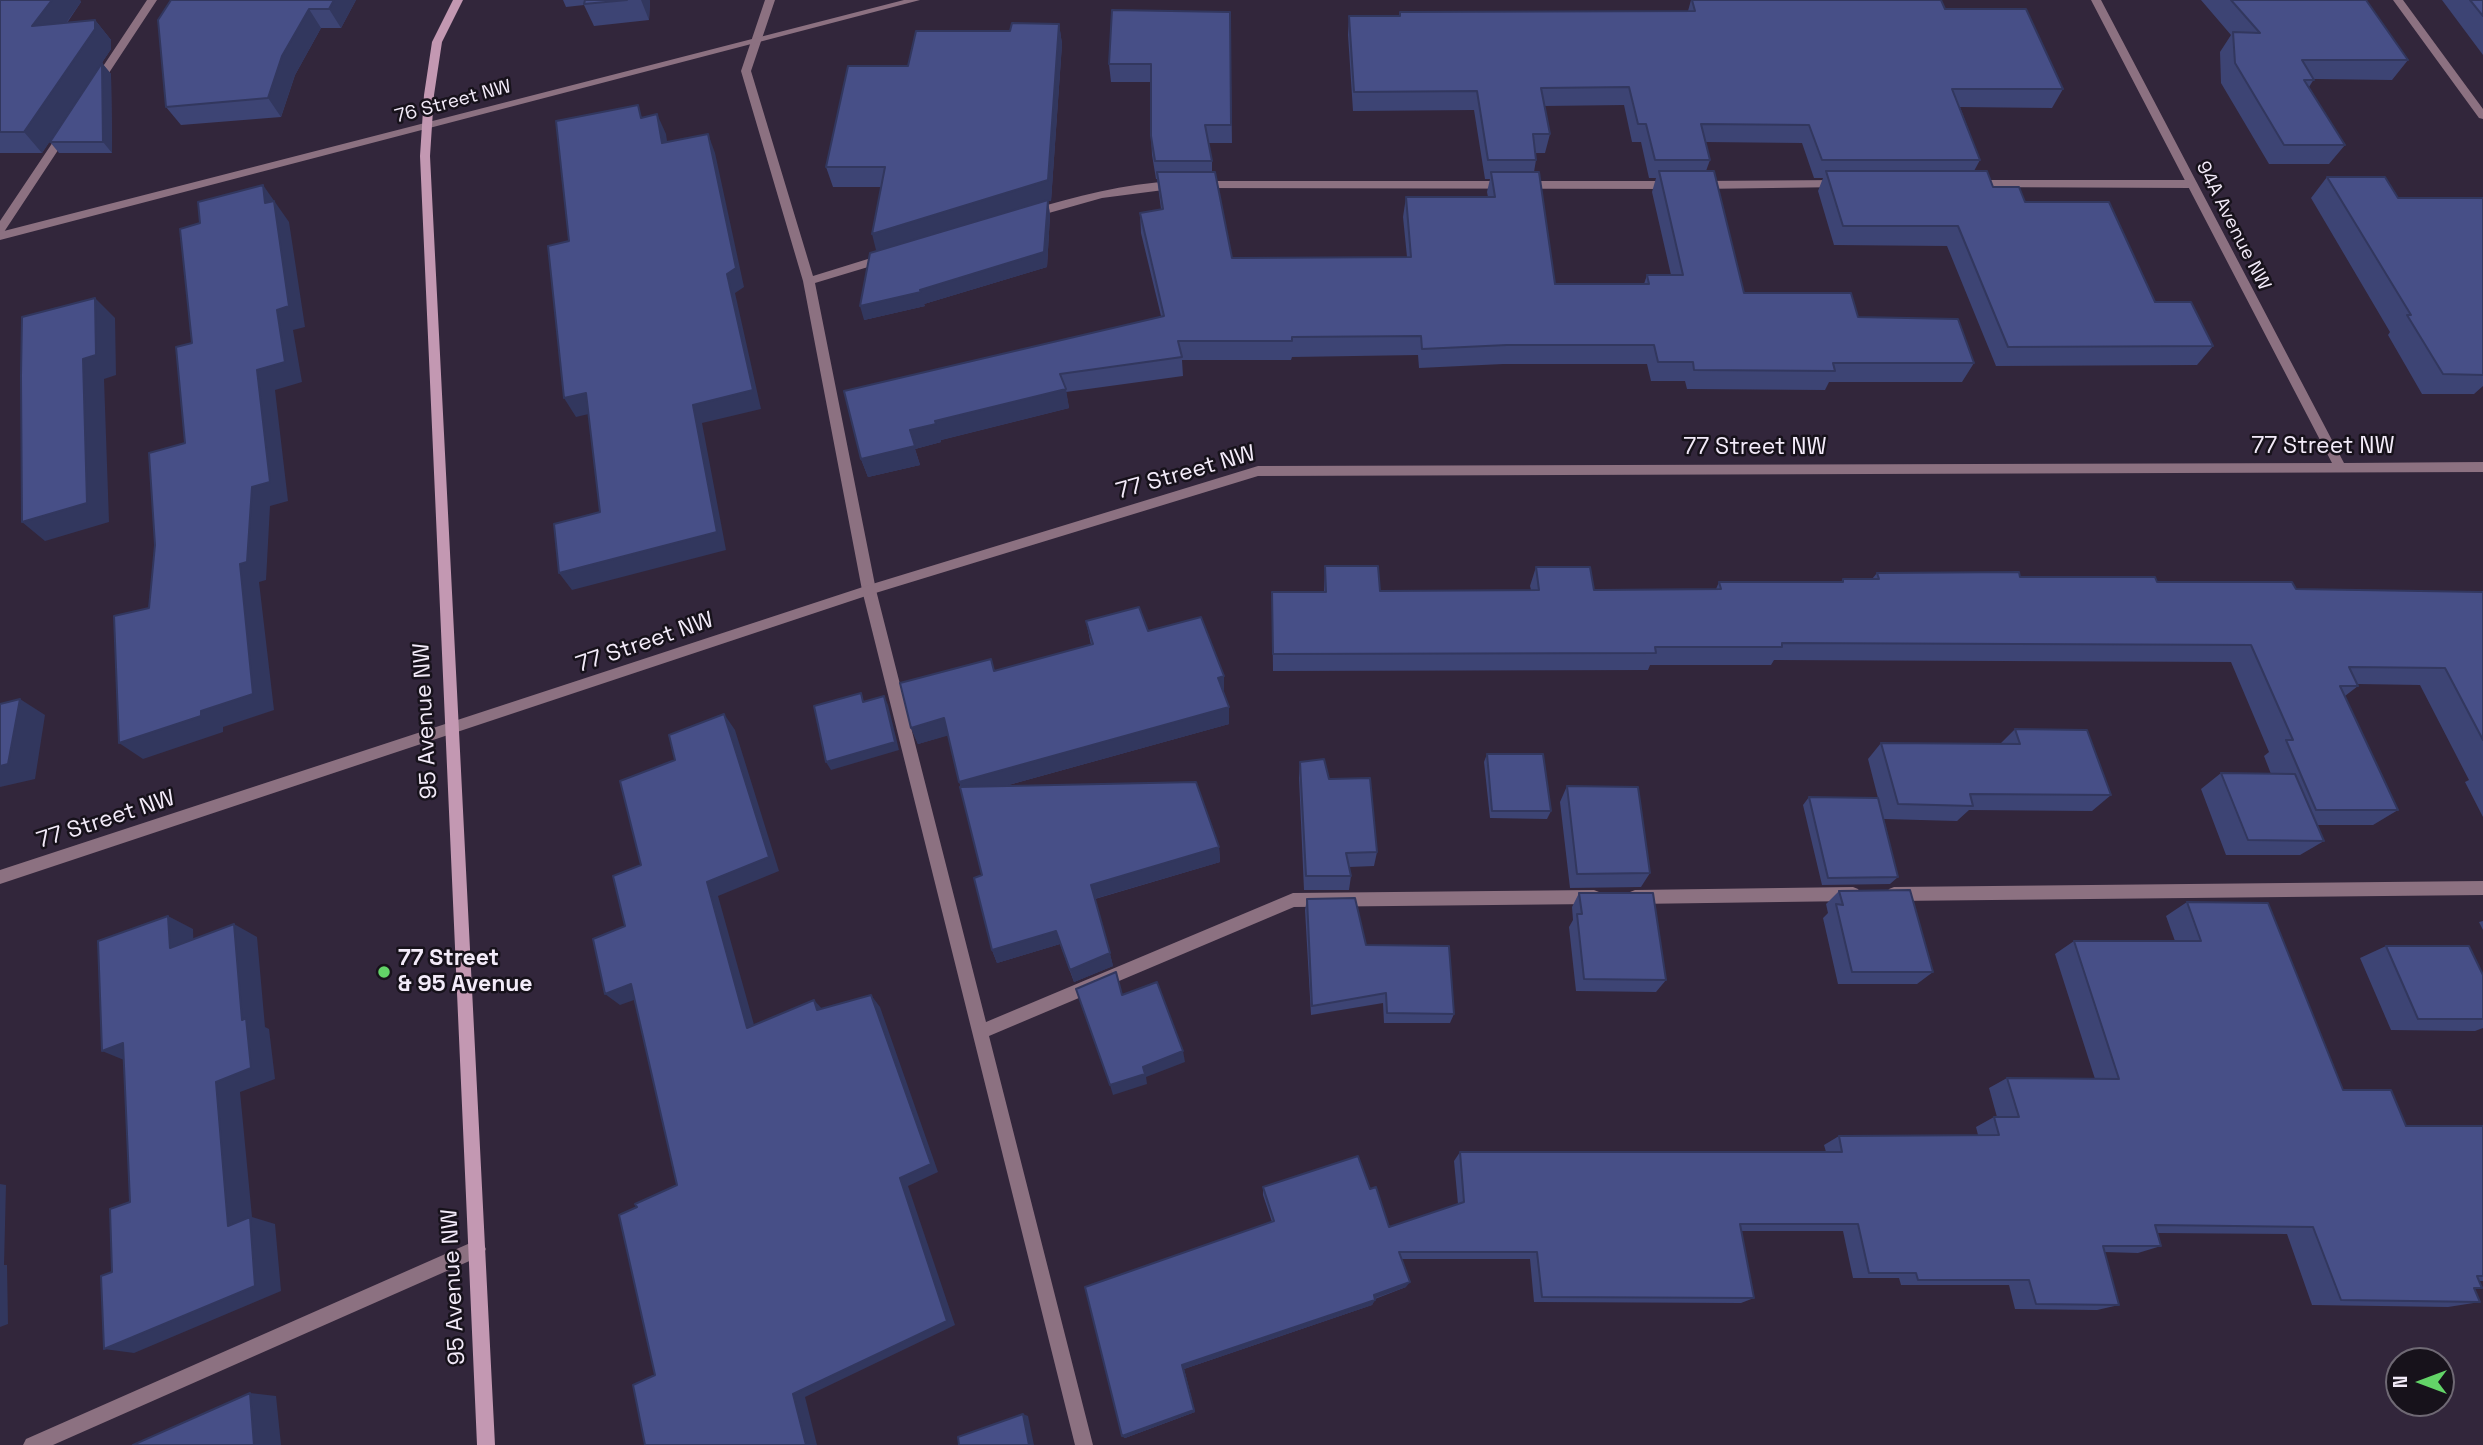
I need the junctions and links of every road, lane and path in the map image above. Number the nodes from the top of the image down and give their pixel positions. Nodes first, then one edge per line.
1 (152, 0) edge
2 (458, 0) edge
3 (770, 0) edge
4 (915, 0) edge
5 (2096, 0) edge
6 (2398, 0) edge
7 (755, 39) junction
8 (91, 92) edge
9 (2483, 116) edge
10 (68, 127) edge
11 (427, 127) junction
12 (1858, 184) edge
13 (1956, 184) edge
14 (2191, 184) junction
15 (1022, 216) edge
16 (0, 229) edge
17 (0, 236) edge
18 (902, 253) edge
19 (809, 281) junction
20 (2340, 467) junction
21 (2483, 467) edge
22 (869, 590) junction
23 (451, 730) junction
24 (0, 877) edge
25 (2483, 888) edge
26 (981, 1032) junction
27 (477, 1249) junction
28 (32, 1445) edge
29 (486, 1445) edge
30 (1084, 1445) edge

1 - 8 street
2 - 11 street, 95 Avenue NW
3 - 7 street
4 - 7 street, 76 Street NW
5 - 14 street, 94A Avenue NW
6 - 9 street
7 - 11 street, 76 Street NW
7 - 19 street
10 - 16 street
11 - 17 street, 76 Street NW
11 - 23 street, 95 Avenue NW
12 - 15 street
13 - 14 street
14 - 20 street, 94A Avenue NW
18 - 19 street
19 - 22 street
20 - 21 street, 77 Street NW
20 - 22 street, 77 Street NW
22 - 23 street, 77 Street NW
22 - 26 street
23 - 24 street, 77 Street NW
23 - 27 street, 95 Avenue NW
25 - 26 street
26 - 30 street
27 - 28 street
27 - 29 street, 95 Avenue NW

